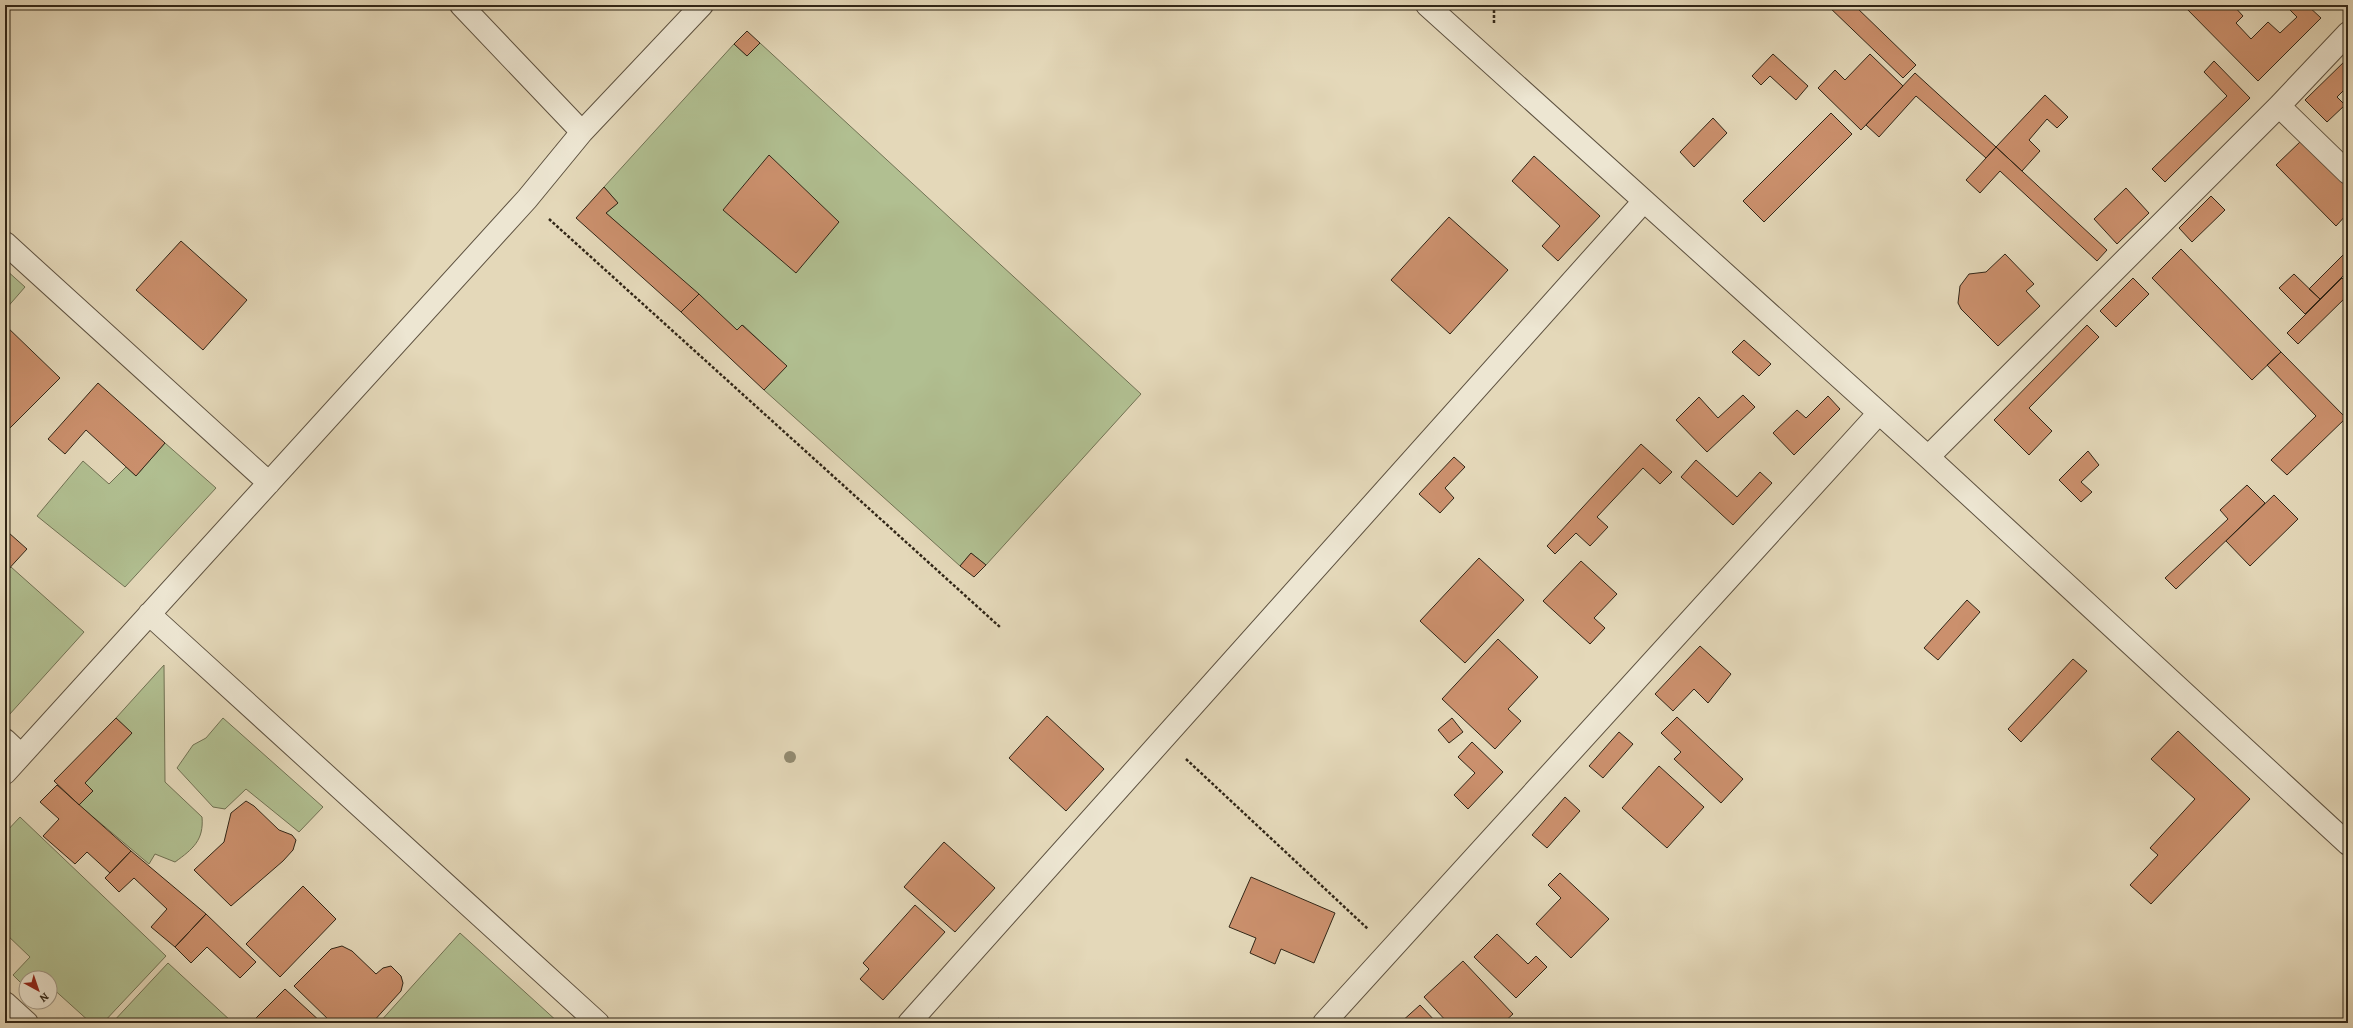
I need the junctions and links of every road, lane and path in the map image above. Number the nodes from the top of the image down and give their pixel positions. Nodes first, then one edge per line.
1 (461, 5) edge
2 (702, 5) edge
3 (1427, 5) edge
4 (2348, 33) edge
5 (2279, 106) junction
6 (582, 132) junction
7 (2348, 173) edge
8 (527, 199) junction
9 (1644, 201) junction
10 (5, 243) edge
11 (1879, 413) junction
12 (1928, 457) junction
13 (268, 483) junction
14 (149, 614) junction
15 (1001, 628) dead end
16 (1164, 738) junction
17 (5, 740) edge
18 (21, 755) junction
19 (5, 773) edge
20 (2348, 844) edge
21 (1391, 950) junction
22 (5, 1003) edge
23 (27, 1023) edge
24 (598, 1023) edge
25 (909, 1023) edge
26 (1324, 1023) edge

1 - 6 street
2 - 6 street
3 - 9 street
4 - 5 street
5 - 7 street
5 - 12 street
6 - 8 street
8 - 13 street
8 - 15 path
9 - 11 street
9 - 16 street
10 - 13 street
11 - 12 street
11 - 21 street
12 - 20 street
13 - 14 street
14 - 18 street
14 - 24 street
16 - 21 path
16 - 25 street
17 - 18 street
18 - 19 street
21 - 26 street
22 - 23 street

